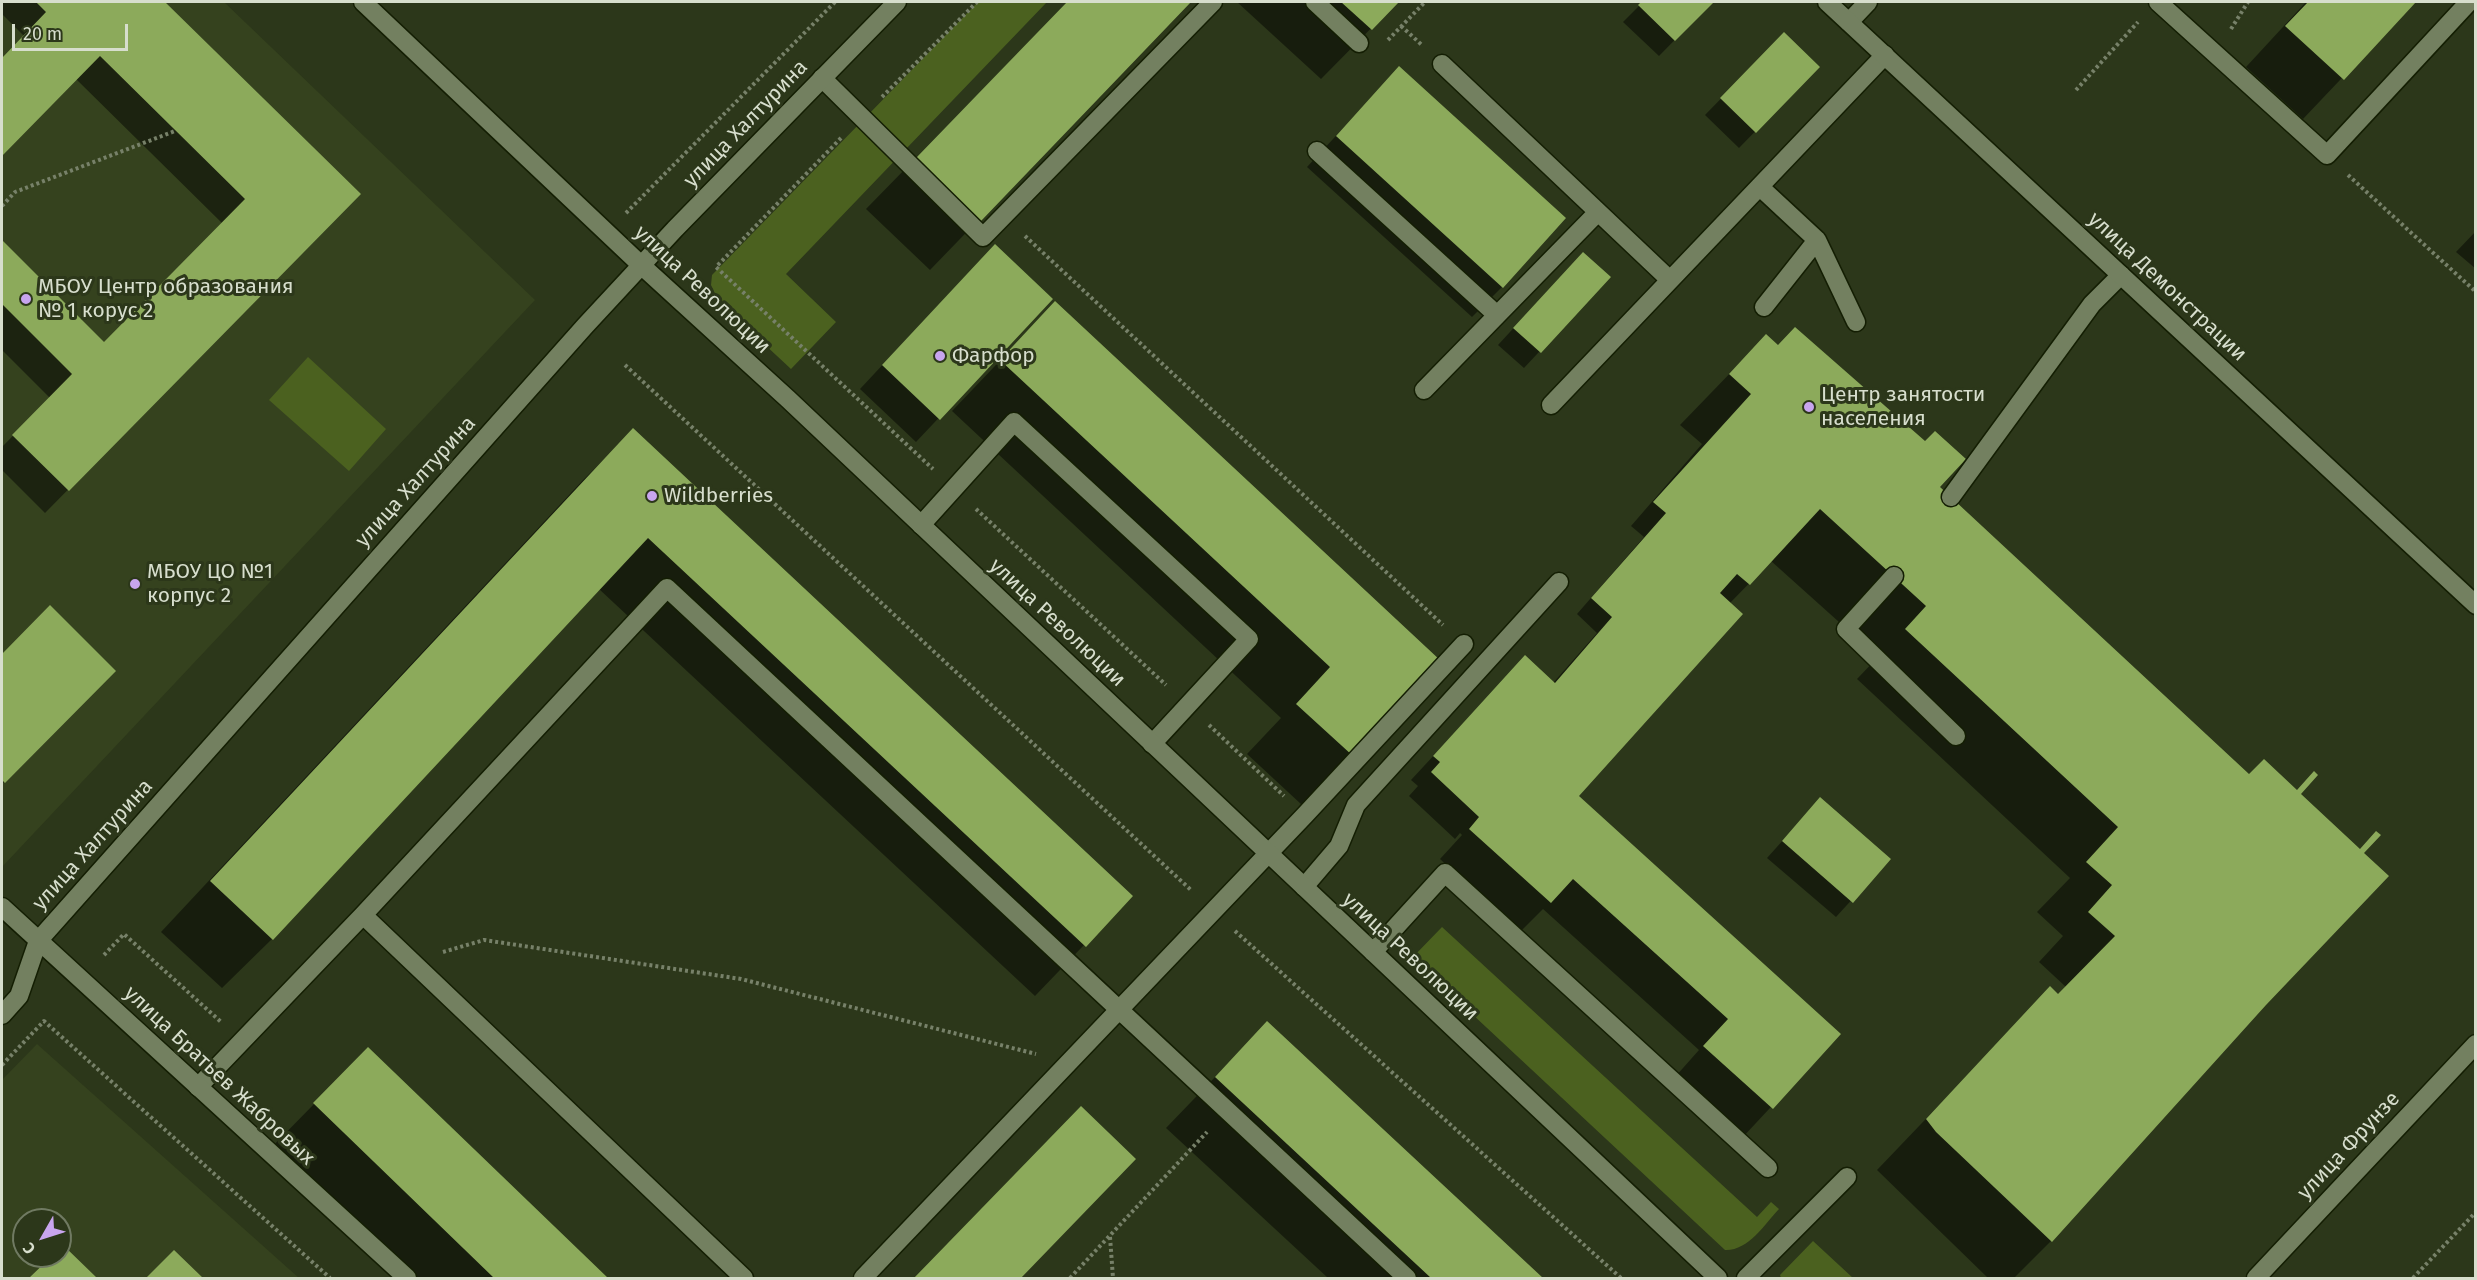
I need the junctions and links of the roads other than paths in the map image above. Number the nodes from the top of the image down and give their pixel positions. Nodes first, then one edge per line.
1 (363, 2) edge
2 (897, 2) edge
3 (1213, 2) edge
4 (1315, 2) edge
5 (1827, 2) edge
6 (1868, 2) edge
7 (2158, 2) edge
8 (2469, 2) edge
9 (1849, 22) junction
10 (1359, 43) dead end
11 (1885, 55) junction
12 (1442, 64) dead end
13 (822, 78) junction
14 (1317, 151) dead end
15 (1760, 187) junction
16 (1598, 212) junction
17 (1817, 240) junction
18 (641, 265) junction
19 (2121, 275) junction
20 (1670, 280) junction
21 (1764, 307) dead end
22 (1497, 315) junction
23 (1856, 322) dead end
24 (1424, 390) dead end
25 (1551, 405) dead end
26 (1951, 497) dead end
27 (921, 525) junction
28 (1894, 576) dead end
29 (1559, 582) dead end
30 (2475, 605) edge
31 (1464, 644) road end
32 (1956, 736) dead end
33 (1152, 744) junction
34 (1268, 853) junction
35 (1304, 887) junction
36 (2, 907) edge
37 (363, 915) junction
38 (38, 941) junction
39 (1373, 952) junction
40 (1120, 1009) junction
41 (2, 1015) edge
42 (2475, 1044) edge
43 (198, 1087) junction
44 (1768, 1168) dead end
45 (1846, 1177) dead end
46 (407, 1278) edge
47 (744, 1278) edge
48 (862, 1278) edge
49 (1407, 1278) edge
50 (1718, 1278) edge
51 (1746, 1278) edge
52 (2256, 1278) edge

1 - 18 street, улица Революции
2 - 13 street, улица Халтурина
3 - 13 street
4 - 10 street
5 - 9 street, улица Демонстрации
6 - 9 street
7 - 8 street
9 - 11 street, улица Демонстрации
11 - 15 street
11 - 19 street, улица Демонстрации
12 - 16 street
13 - 18 street, улица Халтурина
14 - 22 street
15 - 17 street
15 - 20 street
16 - 20 street
16 - 22 street
17 - 21 street
17 - 23 street
18 - 27 street, улица Революции
18 - 38 street, улица Халтурина
19 - 26 street
19 - 30 street, улица Демонстрации
20 - 25 street
22 - 24 street
27 - 33 street, улица Революции
27 - 33 street
28 - 32 street
29 - 35 street
31 - 34 street
33 - 34 street, улица Революции
34 - 35 street, улица Революции
34 - 40 street
35 - 39 street, улица Революции
36 - 38 street, улица Братьев Жабровых
37 - 40 street
37 - 43 street
37 - 47 street
38 - 41 street, улица Халтурина
38 - 43 street, улица Братьев Жабровых
39 - 44 street
39 - 50 street, улица Революции
40 - 48 street
40 - 49 street
42 - 52 street, улица Фрунзе
43 - 46 street, улица Братьев Жабровых
45 - 51 street

